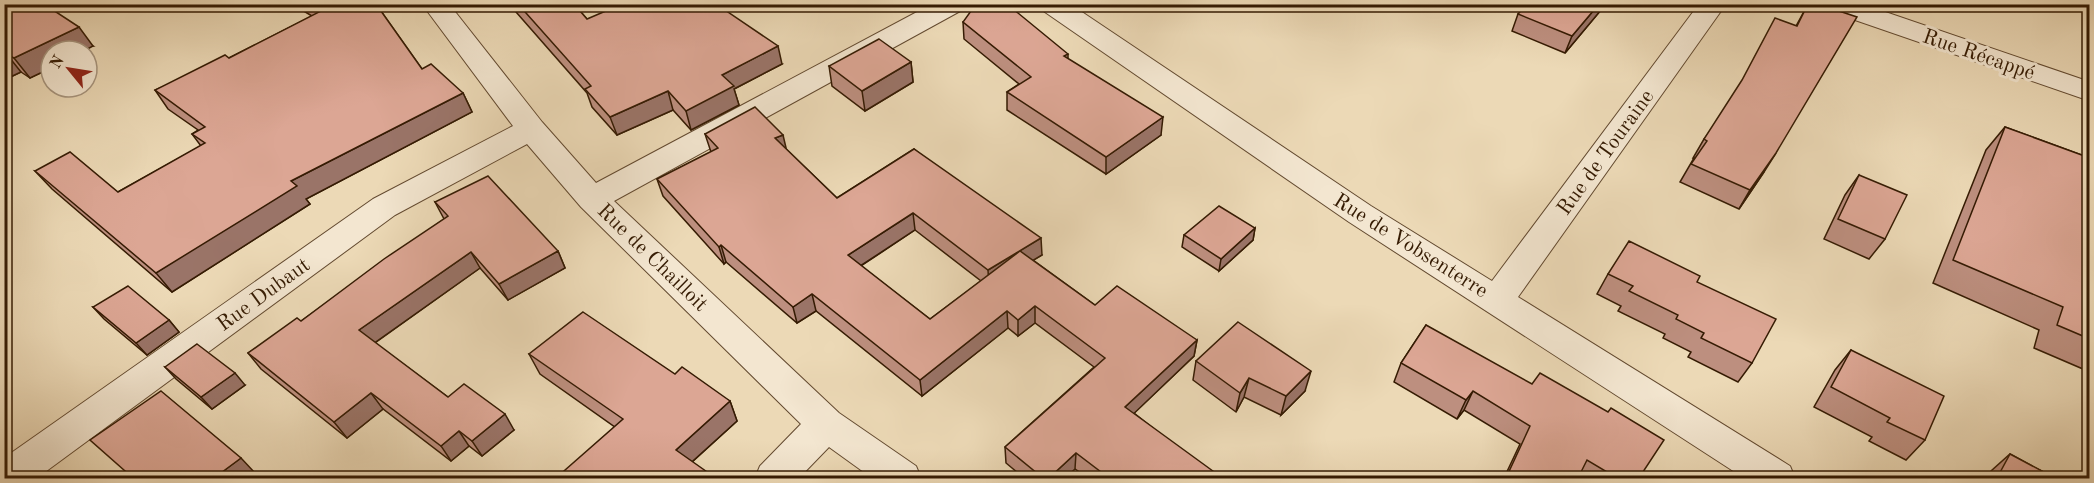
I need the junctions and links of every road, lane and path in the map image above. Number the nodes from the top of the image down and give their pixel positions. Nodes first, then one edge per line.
1 (435, 4) edge
2 (953, 4) edge
3 (1051, 4) edge
4 (1713, 4) edge
5 (1835, 4) edge
6 (2090, 92) edge
7 (531, 129) junction
8 (592, 199) junction
9 (1497, 300) junction
10 (826, 423) junction
11 (7, 478) edge
12 (774, 478) edge
13 (902, 478) edge
14 (1776, 478) edge

1 - 7 street, Rue de Chailloit
2 - 8 street
3 - 9 street, Rue de Vobsenterre
4 - 9 street, Rue de Touraine
5 - 6 street, Rue Récappé
7 - 8 street, Rue de Chailloit
7 - 11 street, Rue Dubaut
8 - 10 street, Rue de Chailloit
9 - 14 street, Rue de Vobsenterre
10 - 12 street
10 - 13 street, Rue de Chailloit

